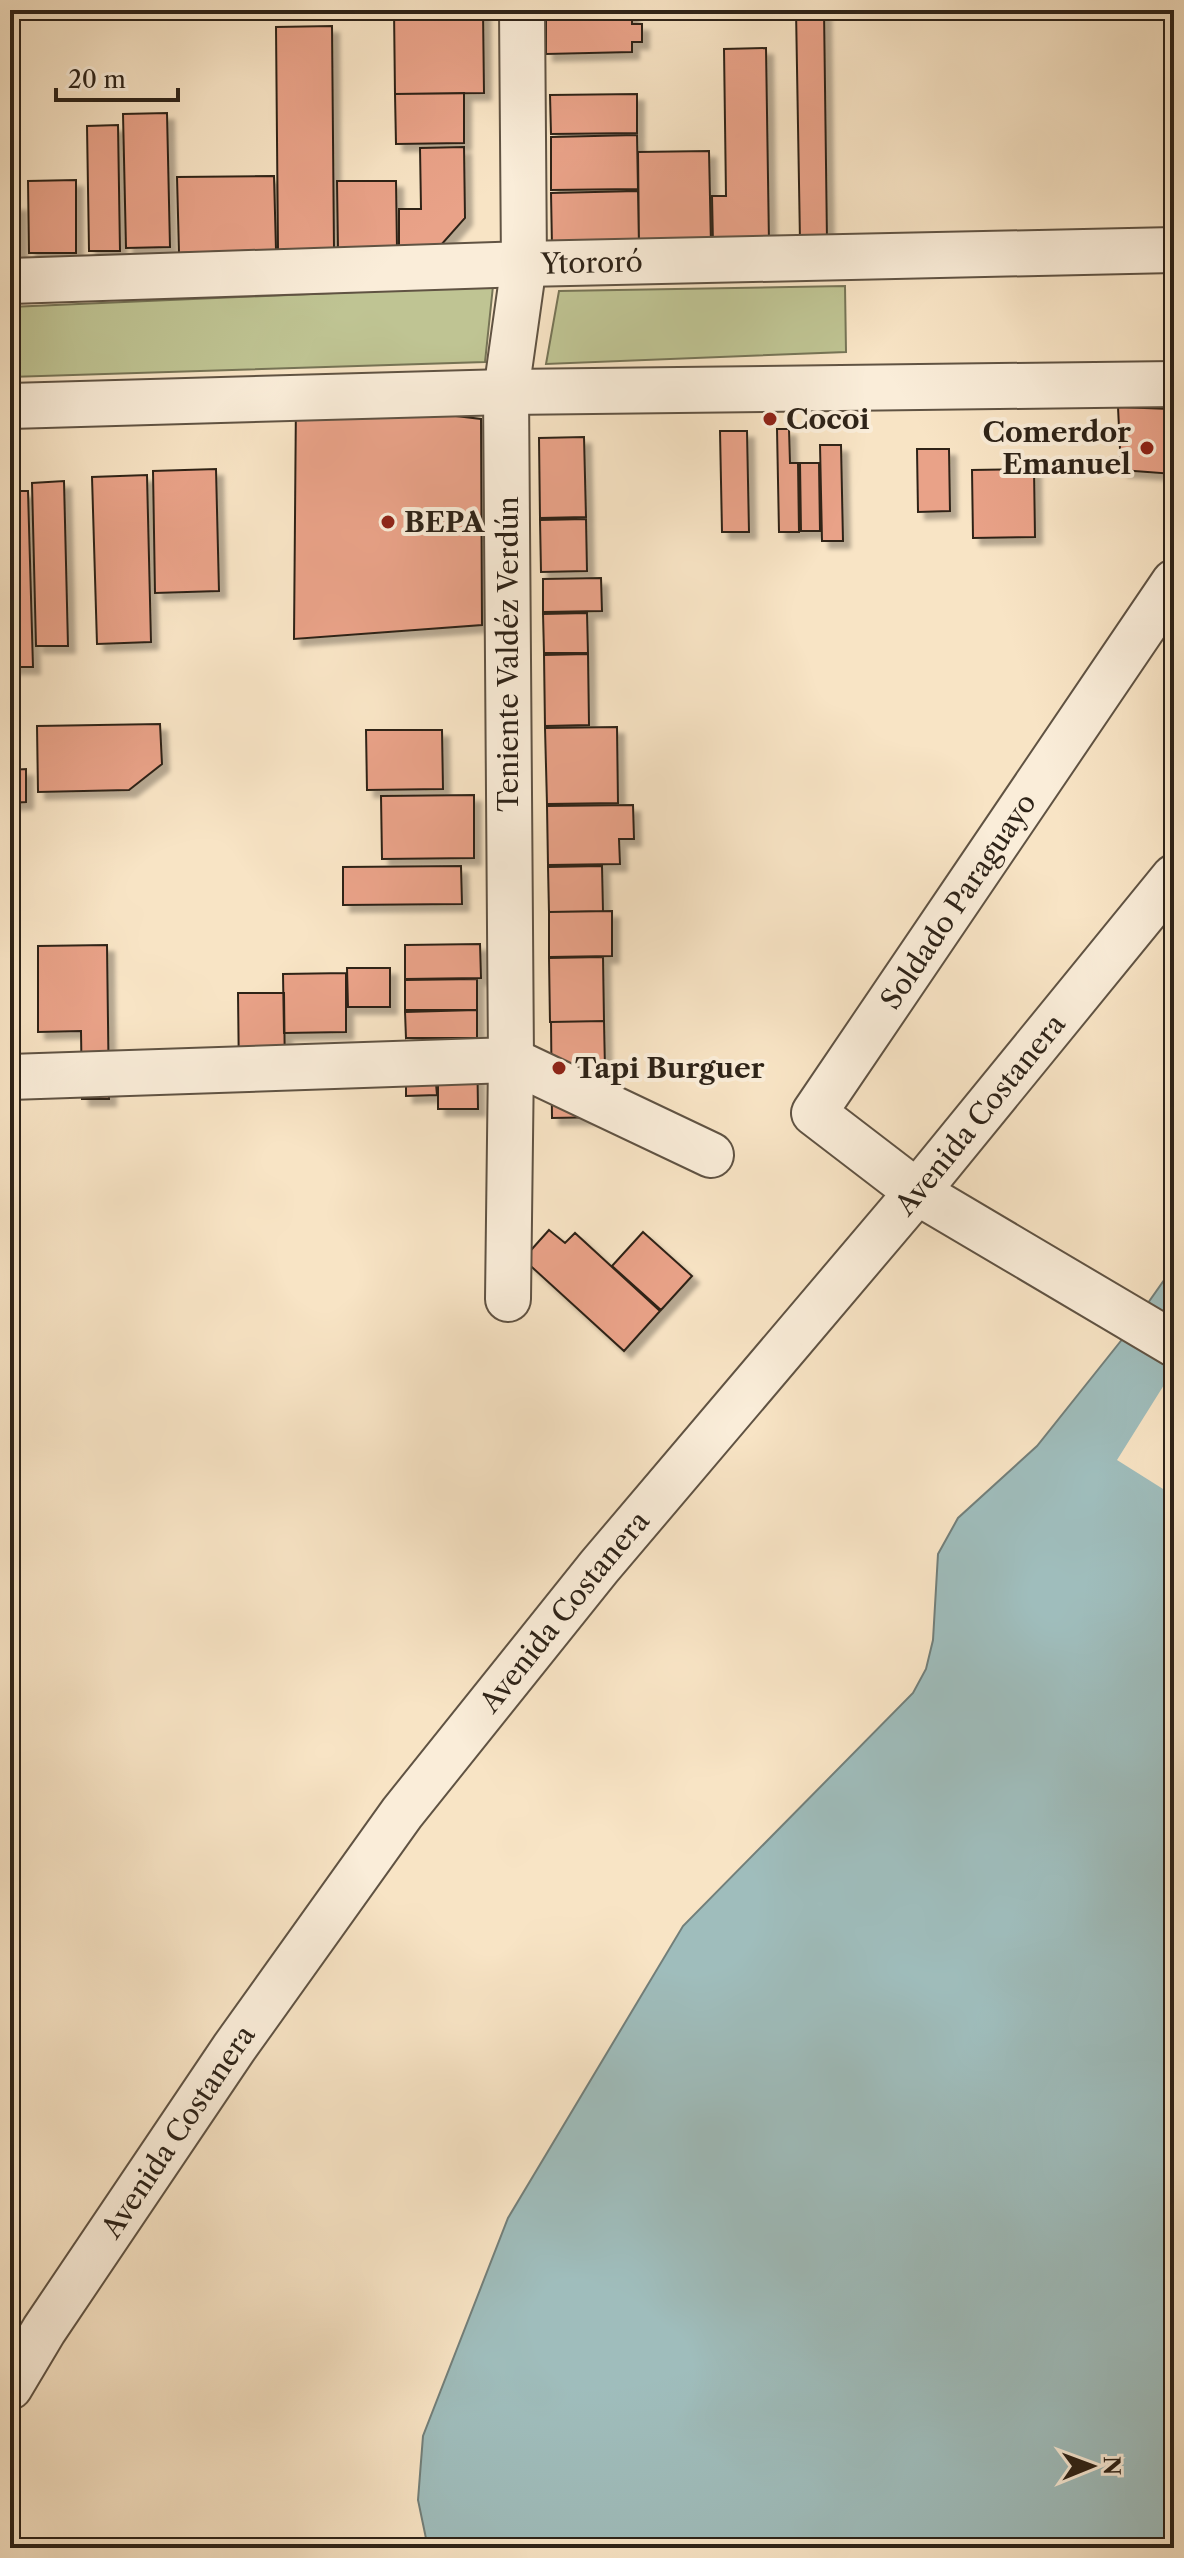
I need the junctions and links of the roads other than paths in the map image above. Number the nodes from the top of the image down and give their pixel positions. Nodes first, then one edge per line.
1 (522, 10) edge
2 (1174, 250) edge
3 (524, 264) junction
4 (10, 281) edge
5 (1174, 384) edge
6 (506, 392) junction
7 (10, 406) edge
8 (1174, 582) edge
9 (1174, 877) edge
10 (511, 1060) junction
11 (10, 1077) edge
12 (711, 1155) dead end
13 (917, 1192) junction
14 (508, 1299) dead end
15 (1174, 1344) edge
16 (10, 2387) edge

1 - 3 street, Teniente Valdéz Verdún
2 - 3 street, Ytororó
3 - 4 street, Ytororó
3 - 6 street, Teniente Valdéz Verdún
5 - 6 street
6 - 7 street
6 - 10 street, Teniente Valdéz Verdún
8 - 13 street, Soldado Paraguayo
9 - 13 street, Avenida Costanera
10 - 11 street
10 - 12 street
10 - 14 street, Teniente Valdéz Verdún
13 - 15 street
13 - 16 street, Avenida Costanera

